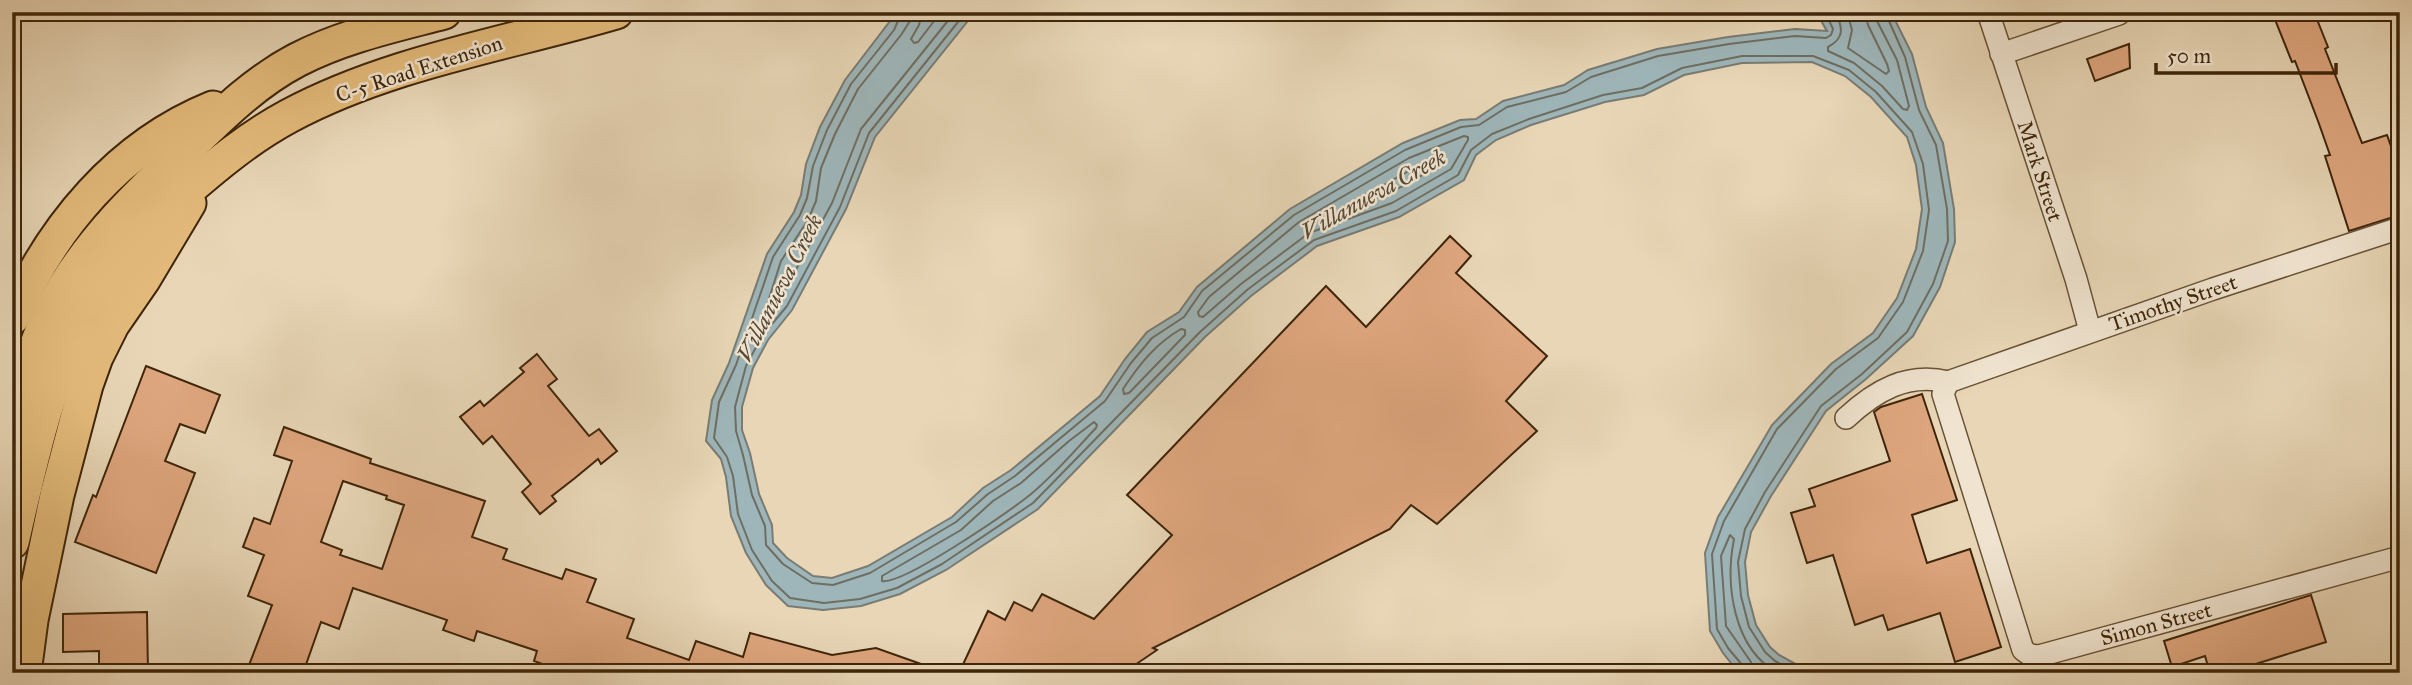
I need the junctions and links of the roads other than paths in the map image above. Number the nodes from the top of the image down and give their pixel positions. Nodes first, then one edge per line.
1 (444, 12) edge
2 (616, 12) edge
3 (1988, 12) edge
4 (2119, 14) dead end
5 (2001, 54) junction
6 (242, 97) junction
7 (206, 174) junction
8 (2400, 228) edge
9 (97, 264) junction
10 (12, 318) edge
11 (2090, 331) junction
12 (1948, 382) junction
13 (1846, 418) dead end
14 (12, 422) edge
15 (12, 542) edge
16 (2400, 557) edge
17 (24, 673) edge

1 - 6 main road, C-5 Road Extension
2 - 7 main road, C-5 Road Extension
3 - 5 street, Mark Street
4 - 5 street
5 - 11 street, Mark Street
6 - 9 main road, C-5 Road Extension
6 - 10 main road
7 - 9 main road, C-5 Road Extension
7 - 17 main road
8 - 11 street, Timothy Street
9 - 14 main road, C-5 Road Extension
9 - 15 main road, C-5 Road Extension
11 - 12 street, Timothy Street
12 - 13 street
12 - 16 street, Simon Street

